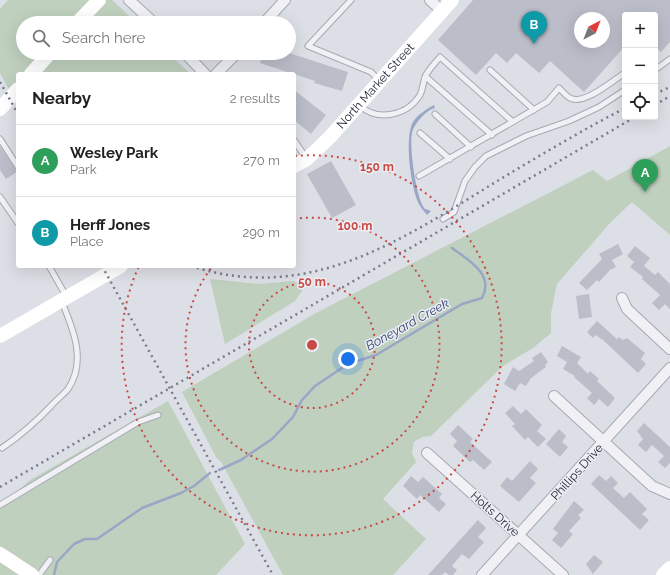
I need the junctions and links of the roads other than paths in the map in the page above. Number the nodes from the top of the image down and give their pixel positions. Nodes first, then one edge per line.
1 (99, 0) edge
2 (129, 0) edge
3 (285, 0) edge
4 (351, 0) edge
5 (430, 0) edge
6 (452, 0) edge
7 (442, 11) junction
8 (84, 16) edge
9 (146, 16) edge
10 (270, 16) edge
11 (670, 59) edge
12 (44, 60) edge
13 (192, 60) edge
14 (230, 60) edge
15 (658, 68) edge
16 (490, 70) dead end
17 (33, 72) edge
18 (203, 72) edge
19 (218, 72) edge
20 (622, 75) edge
21 (426, 77) junction
22 (379, 81) junction
23 (16, 91) edge
24 (622, 92) edge
25 (358, 105) junction
26 (0, 109) edge
27 (534, 110) junction
28 (435, 114) dead end
29 (513, 122) junction
30 (420, 132) dead end
31 (492, 135) junction
32 (0, 139) edge
33 (296, 143) edge
34 (471, 147) junction
35 (307, 159) junction
36 (450, 159) junction
37 (16, 164) edge
38 (296, 165) edge
39 (419, 176) dead end
40 (0, 197) edge
41 (16, 220) edge
42 (444, 220) dead end
43 (50, 268) edge
44 (118, 268) edge
45 (622, 298) dead end
46 (64, 299) junction
47 (0, 336) edge
48 (670, 349) edge
49 (670, 368) edge
50 (554, 396) dead end
51 (158, 415) dead end
52 (604, 442) junction
53 (2, 448) dead end
54 (426, 453) dead end
55 (670, 494) edge
56 (0, 505) edge
57 (519, 535) junction
58 (0, 554) edge
59 (50, 560) dead end
60 (670, 568) edge
61 (32, 575) edge
62 (39, 575) edge
63 (482, 575) edge
64 (563, 575) edge
65 (664, 575) edge

1 - 8 street
2 - 9 street
3 - 10 street
4 - 22 lane
5 - 7 street
6 - 7 street, North Market Street
7 - 22 street, North Market Street
11 - 15 lane
12 - 17 street
13 - 18 street
14 - 19 street
16 - 27 lane
20 - 27 lane
21 - 25 lane
21 - 29 lane
21 - 31 lane
22 - 25 street, North Market Street
23 - 26 street
24 - 42 lane
25 - 35 street, North Market Street
27 - 29 lane
28 - 34 lane
29 - 31 lane
30 - 36 lane
31 - 34 lane
32 - 37 lane
33 - 35 lane
34 - 36 lane
35 - 38 street, North Market Street
36 - 39 lane
40 - 41 lane
43 - 46 lane
44 - 46 street
45 - 48 street
46 - 47 street
46 - 53 lane
49 - 52 street, Phillips Drive
50 - 52 street
51 - 56 lane
52 - 55 street
52 - 57 street, Phillips Drive
54 - 57 street, Holts Drive
57 - 63 street, Phillips Drive
57 - 64 street, Holts Drive
58 - 61 street
59 - 62 lane
60 - 65 street

